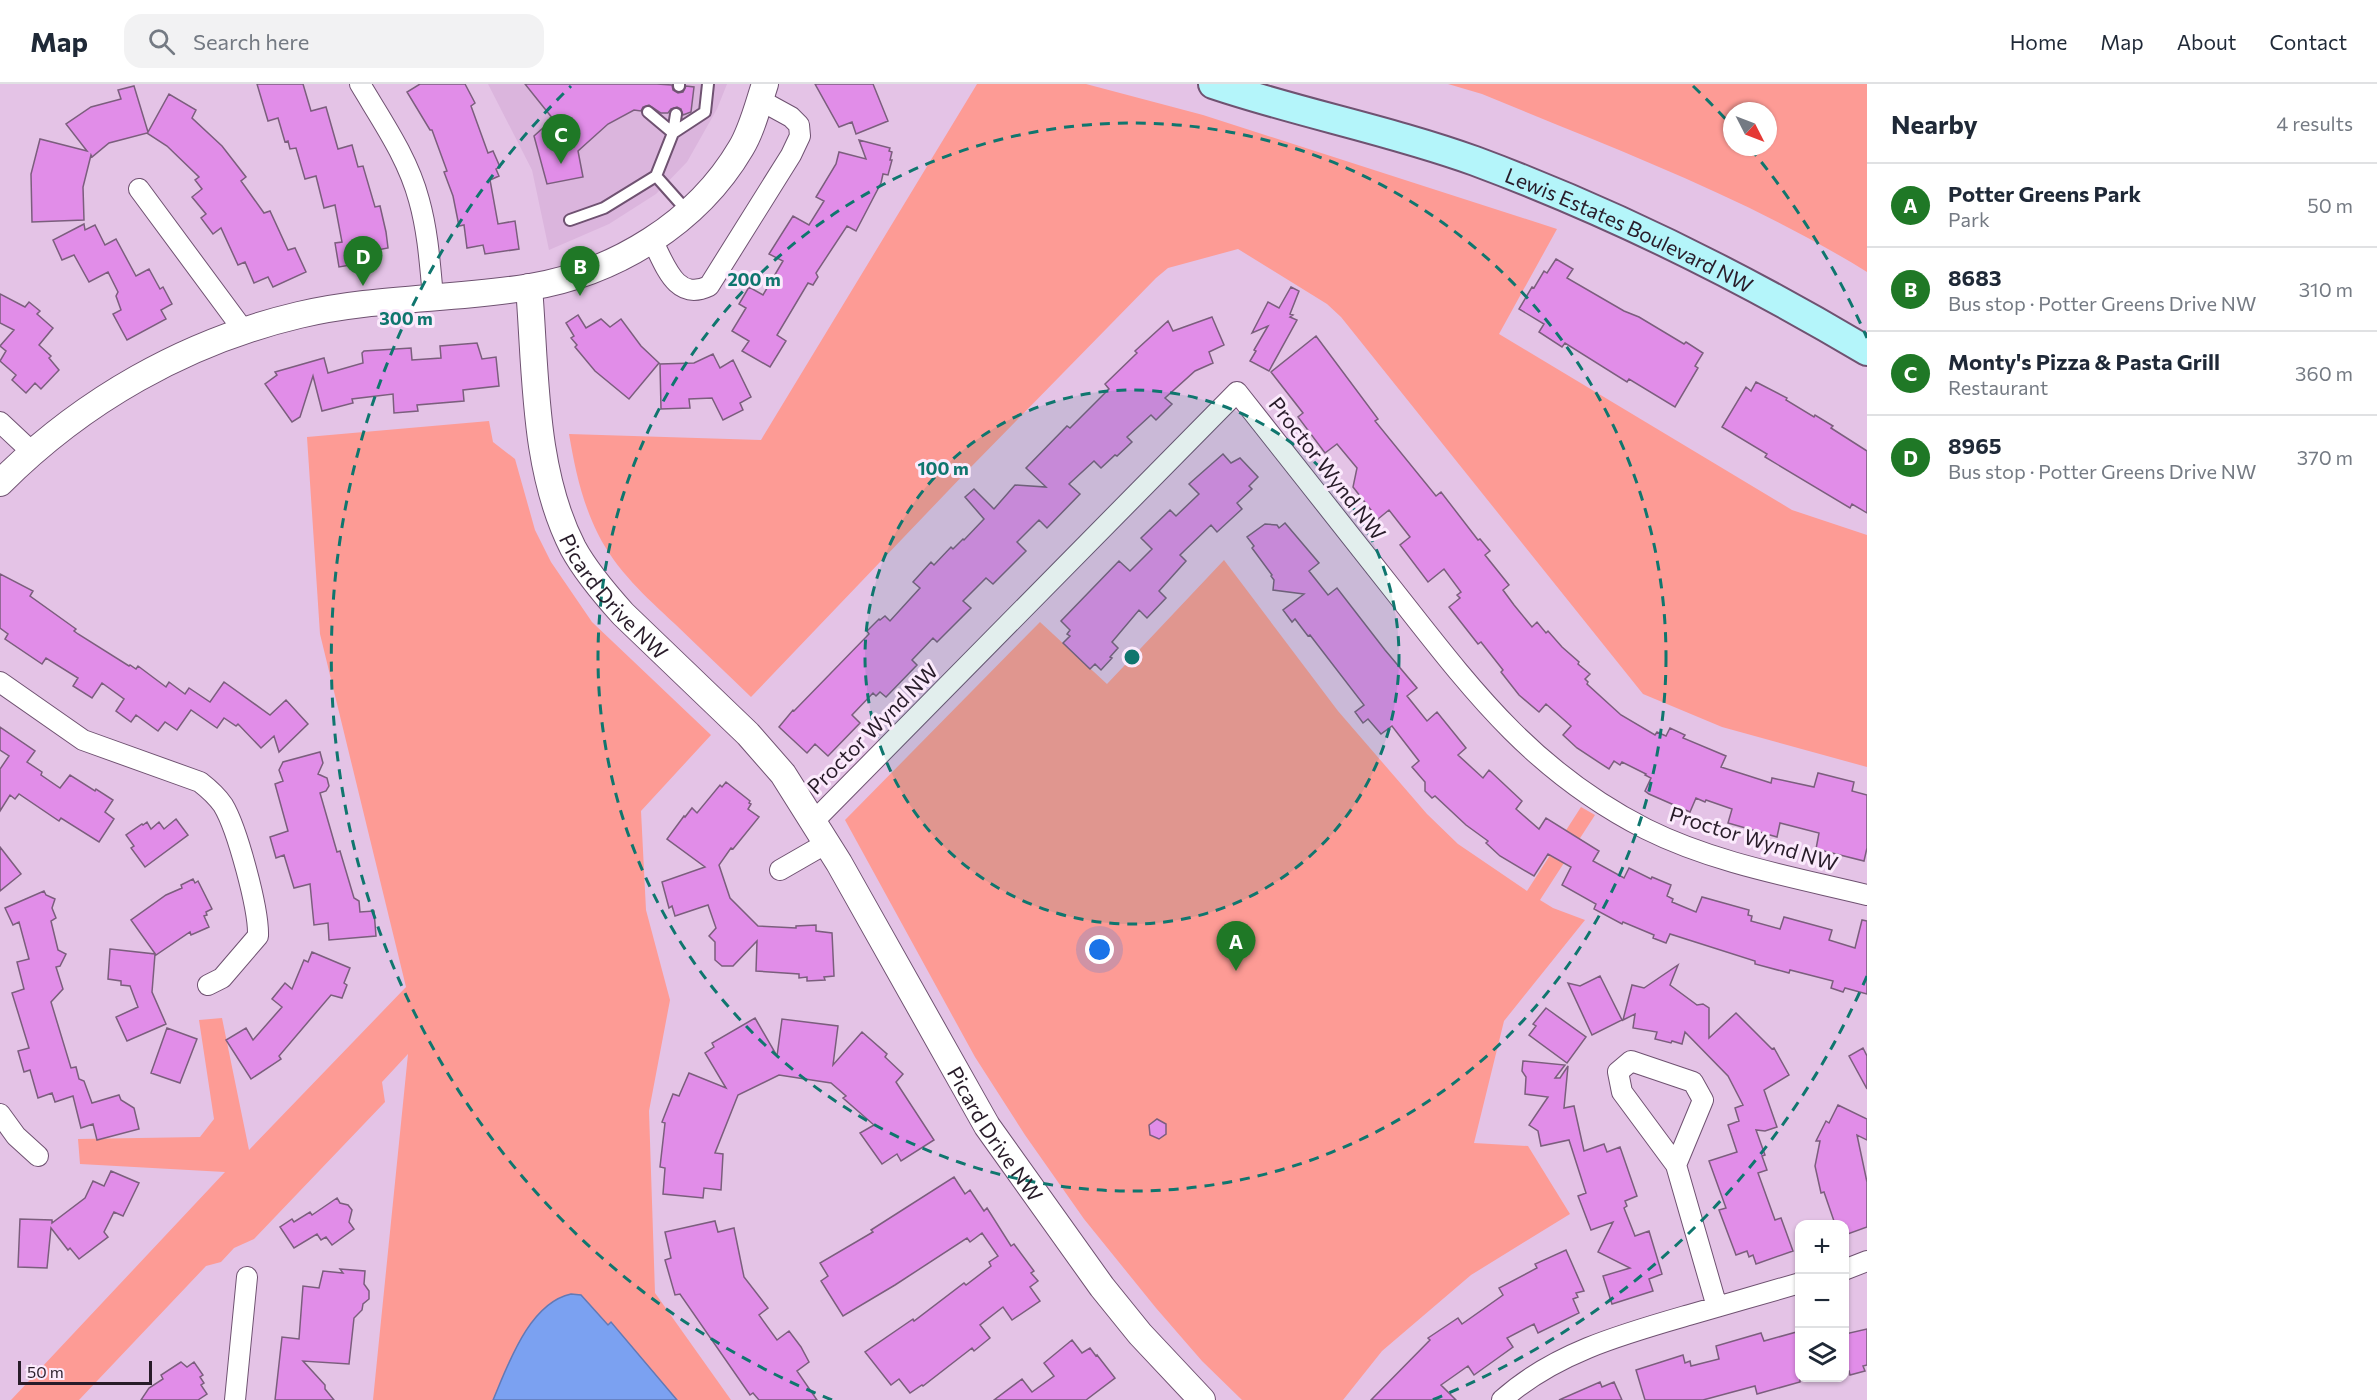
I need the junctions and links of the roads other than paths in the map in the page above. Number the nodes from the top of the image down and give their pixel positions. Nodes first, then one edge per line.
1 (360, 84) edge
2 (708, 84) edge
3 (1213, 84) edge
4 (1285, 84) edge
5 (762, 92) edge
6 (648, 112) dead end
7 (676, 114) dead end
8 (1381, 131) junction
9 (673, 133) junction
10 (656, 176) junction
11 (139, 189) dead end
12 (688, 212) junction
13 (570, 220) dead end
14 (652, 240) junction
15 (529, 287) junction
16 (433, 297) junction
17 (244, 331) junction
18 (1867, 351) edge
19 (0, 422) edge
20 (32, 452) junction
21 (0, 483) edge
22 (0, 682) edge
23 (814, 821) junction
24 (827, 843) junction
25 (780, 870) dead end
26 (1867, 896) edge
27 (208, 985) dead end
28 (0, 1114) edge
29 (38, 1156) dead end
30 (1676, 1165) junction
31 (1867, 1261) edge
32 (1849, 1268) edge
33 (247, 1277) dead end
34 (1795, 1284) edge
35 (1717, 1307) junction
36 (236, 1400) edge
37 (1202, 1400) edge
38 (1502, 1400) edge

1 - 16 street
2 - 9 lane
3 - 8 main road, Lewis Estates Boulevard NW
4 - 8 main road, Lewis Estates Boulevard NW
5 - 12 street
5 - 14 street
6 - 9 lane
7 - 9 lane
8 - 18 main road, Lewis Estates Boulevard NW
9 - 10 lane
10 - 12 lane
10 - 13 lane
11 - 17 street
12 - 14 street
14 - 15 street
15 - 16 street
15 - 23 street, Picard Drive NW
16 - 17 street
17 - 20 street
19 - 20 street
20 - 21 street
22 - 27 street
23 - 24 street, Picard Drive NW
23 - 26 street, Proctor Wynd NW
24 - 25 street
24 - 37 street, Picard Drive NW
28 - 29 street
30 - 30 street
30 - 35 street
31 - 32 street
33 - 36 street
34 - 35 street
35 - 38 street

